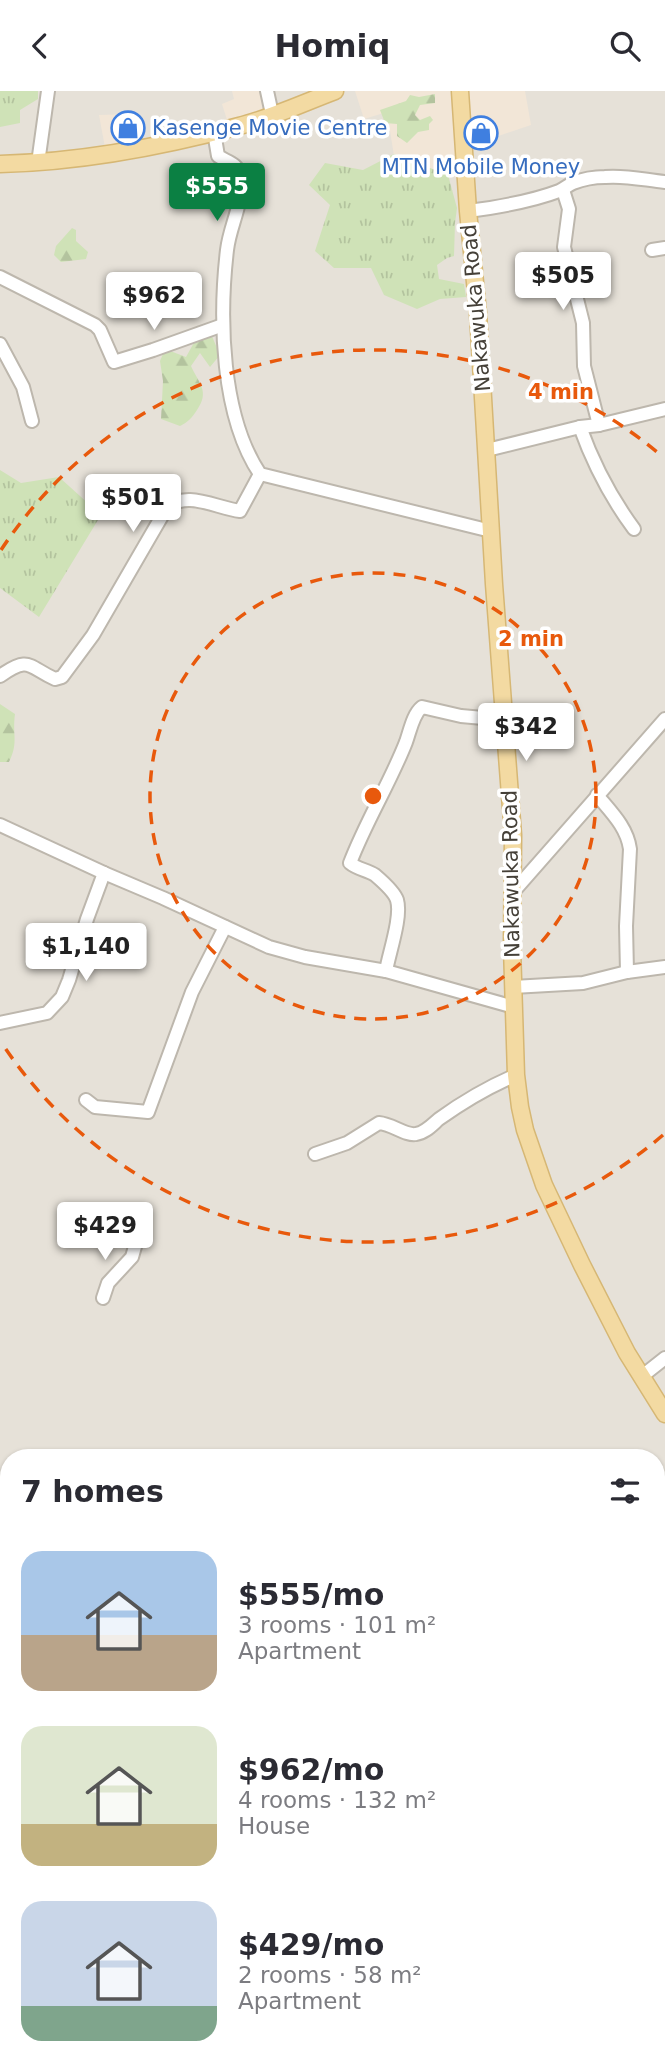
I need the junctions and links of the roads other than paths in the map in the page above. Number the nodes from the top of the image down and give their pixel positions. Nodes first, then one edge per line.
1 (48, 91) edge
2 (267, 91) edge
3 (335, 91) edge
4 (460, 91) edge
5 (272, 114) junction
6 (214, 132) junction
7 (38, 163) junction
8 (0, 164) edge
9 (665, 182) edge
10 (563, 190) junction
11 (468, 211) junction
12 (0, 277) edge
13 (223, 324) junction
14 (0, 344) edge
15 (665, 409) edge
16 (32, 421) dead end
17 (599, 425) junction
18 (580, 427) junction
19 (486, 450) junction
20 (260, 474) junction
21 (634, 529) dead end
22 (491, 531) junction
23 (0, 676) edge
24 (665, 719) edge
25 (505, 720) junction
26 (597, 795) junction
27 (0, 825) edge
28 (104, 873) junction
29 (514, 891) junction
30 (225, 926) junction
31 (665, 967) edge
32 (386, 971) junction
33 (627, 972) junction
34 (513, 987) junction
35 (514, 1007) junction
36 (0, 1023) edge
37 (516, 1075) junction
38 (86, 1100) dead end
39 (315, 1154) dead end
40 (138, 1236) dead end
41 (103, 1298) dead end
42 (665, 1358) edge
43 (641, 1377) junction
44 (665, 1414) edge

1 - 7 street
2 - 5 street
3 - 5 main road
4 - 11 main road, Nakawuka Road
5 - 6 main road
6 - 7 main road
6 - 13 street
7 - 8 main road
9 - 10 street
10 - 11 street
10 - 17 street
11 - 19 main road, Nakawuka Road
12 - 13 street
13 - 20 street
14 - 16 street
15 - 17 street
17 - 18 street
18 - 19 street
18 - 21 street
19 - 22 main road, Nakawuka Road
20 - 22 street
20 - 23 street
22 - 25 main road, Nakawuka Road
24 - 26 street
25 - 29 main road, Nakawuka Road
25 - 32 street
26 - 29 street
26 - 33 street
27 - 28 street
28 - 30 street
28 - 36 street
29 - 34 main road, Nakawuka Road
30 - 32 street
30 - 38 street
31 - 33 street
32 - 35 street
33 - 34 street
34 - 35 main road, Nakawuka Road
35 - 37 main road, Nakawuka Road
37 - 39 street
37 - 43 main road, Nakawuka Road
40 - 41 street
42 - 43 street
43 - 44 main road, Nakawuka Road

